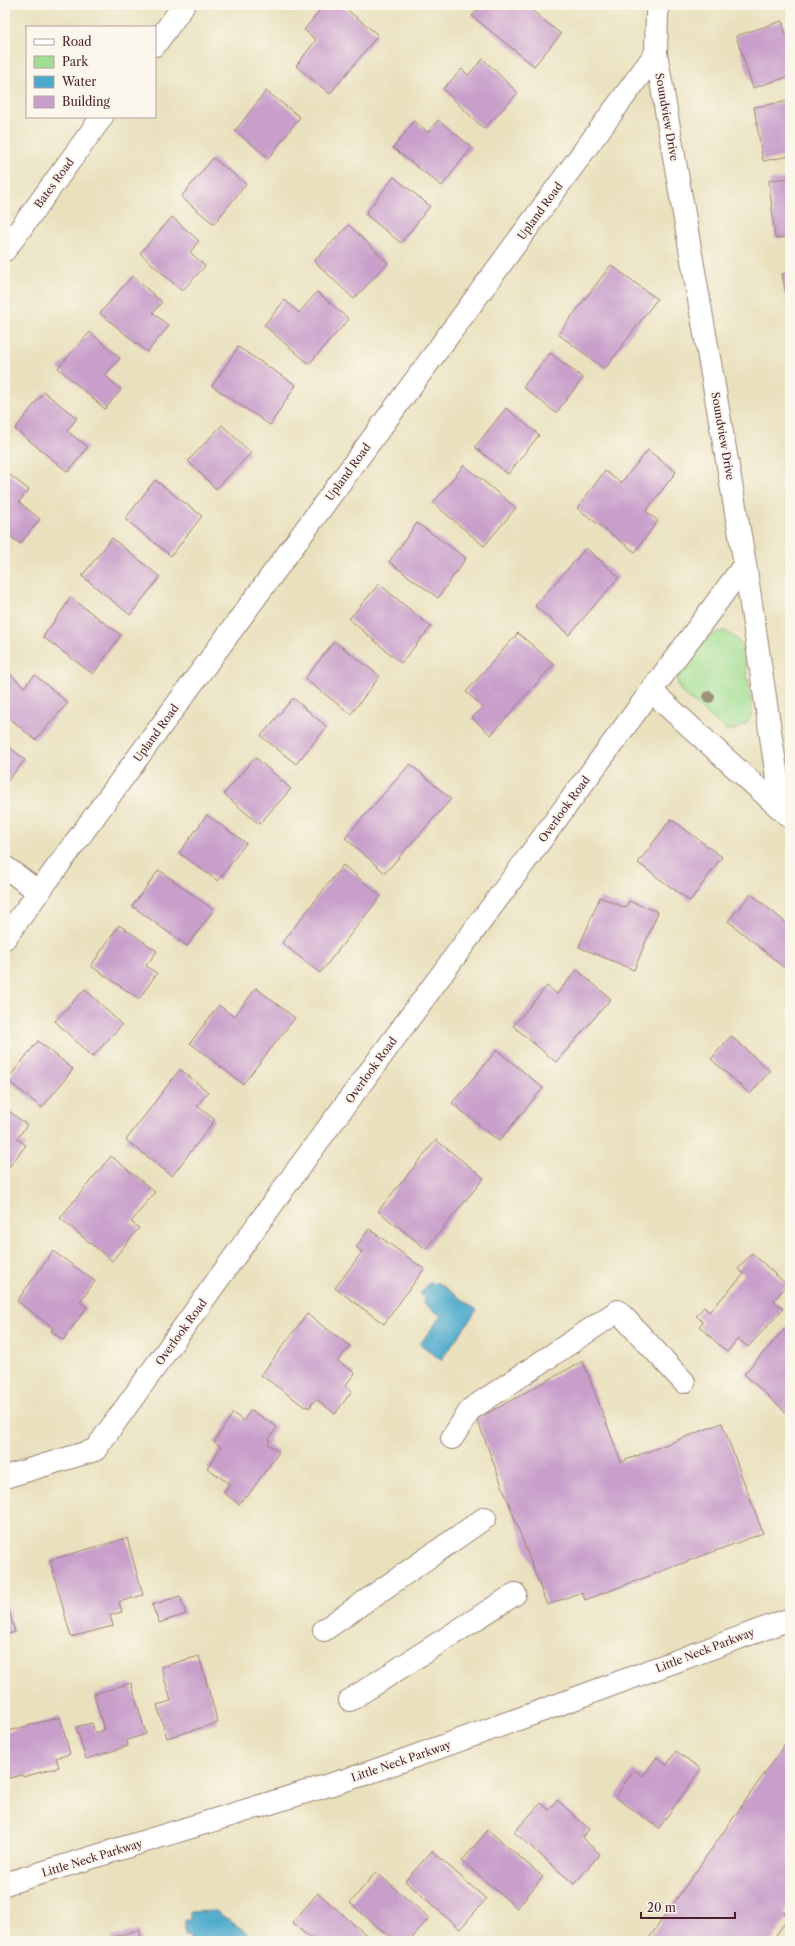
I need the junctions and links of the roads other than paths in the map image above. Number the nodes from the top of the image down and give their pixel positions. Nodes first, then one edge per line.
1 (184, 5) edge
2 (658, 7) edge
3 (156, 44) edge
4 (656, 53) junction
5 (101, 118) edge
6 (5, 250) edge
7 (745, 564) junction
8 (651, 692) junction
9 (786, 813) edge
10 (5, 867) edge
11 (39, 892) junction
12 (5, 938) edge
13 (684, 1382) dead end
14 (452, 1438) dead end
15 (5, 1477) edge
16 (485, 1518) dead end
17 (515, 1594) dead end
18 (790, 1619) edge
19 (324, 1630) dead end
20 (350, 1700) dead end
21 (5, 1884) edge

1 - 3 street
2 - 4 street
4 - 7 street, Soundview Drive
4 - 11 street, Upland Road
5 - 6 street, Bates Road
7 - 8 street, Overlook Road
7 - 9 street, Soundview Drive
8 - 9 street
8 - 15 street, Overlook Road
10 - 11 street
11 - 12 street, Upland Road
13 - 14 street
16 - 19 street
17 - 20 street
18 - 21 street, Little Neck Parkway

